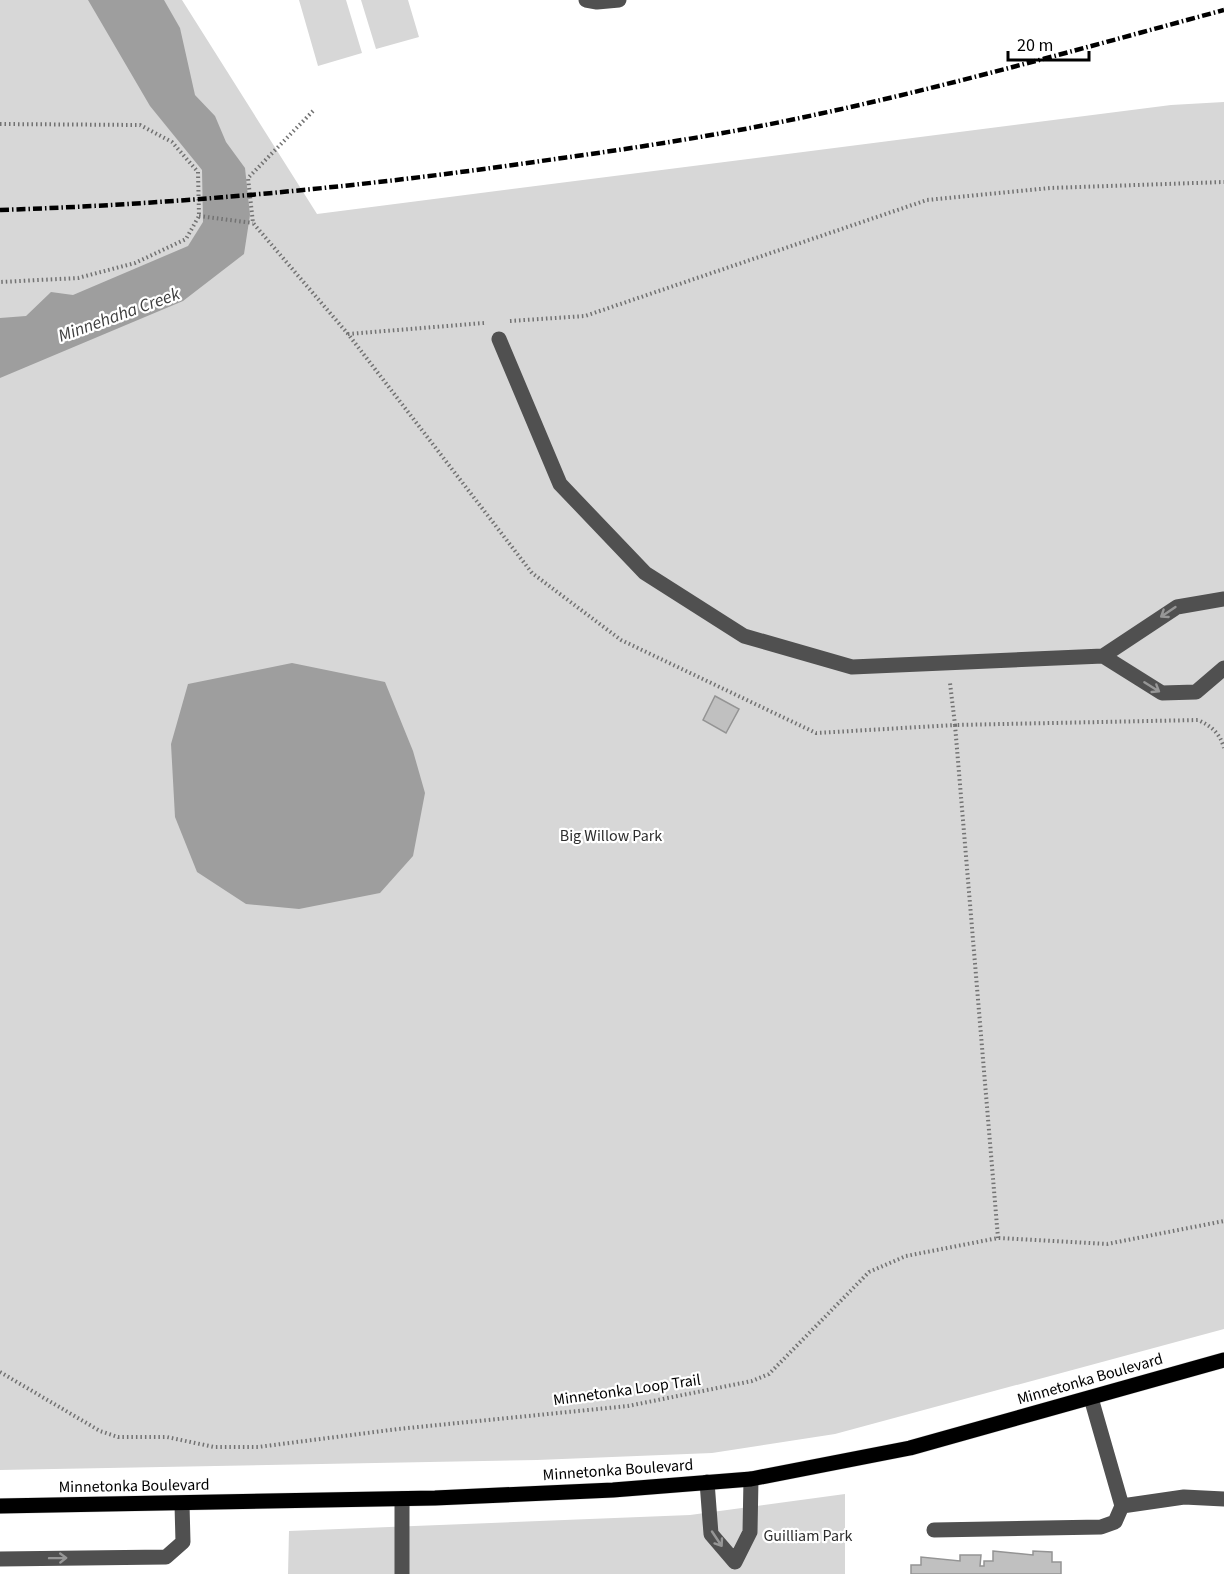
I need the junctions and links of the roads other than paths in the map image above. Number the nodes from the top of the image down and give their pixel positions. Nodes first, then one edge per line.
1 (586, 0) edge
2 (619, 0) edge
3 (499, 339) dead end
4 (1224, 599) edge
5 (1102, 656) junction
6 (1224, 668) edge
7 (1224, 1360) edge
8 (1091, 1398) junction
9 (751, 1479) junction
10 (706, 1482) junction
11 (402, 1499) junction
12 (1224, 1499) edge
13 (182, 1504) junction
14 (0, 1506) edge
15 (1122, 1506) junction
16 (934, 1530) dead end
17 (0, 1559) edge
18 (735, 1568) edge
19 (402, 1574) edge

1 - 2 lane
3 - 5 lane
4 -> 5 lane
5 -> 6 lane
7 - 8 main road, Minnetonka Boulevard
8 - 9 main road, Minnetonka Boulevard
8 - 15 lane
9 - 10 main road, Minnetonka Boulevard
9 - 18 lane
10 - 11 main road, Minnetonka Boulevard
10 -> 18 lane
11 - 13 main road, Minnetonka Boulevard
11 - 19 lane
12 - 15 lane
13 - 14 main road, Minnetonka Boulevard
17 -> 13 lane
15 - 16 lane

